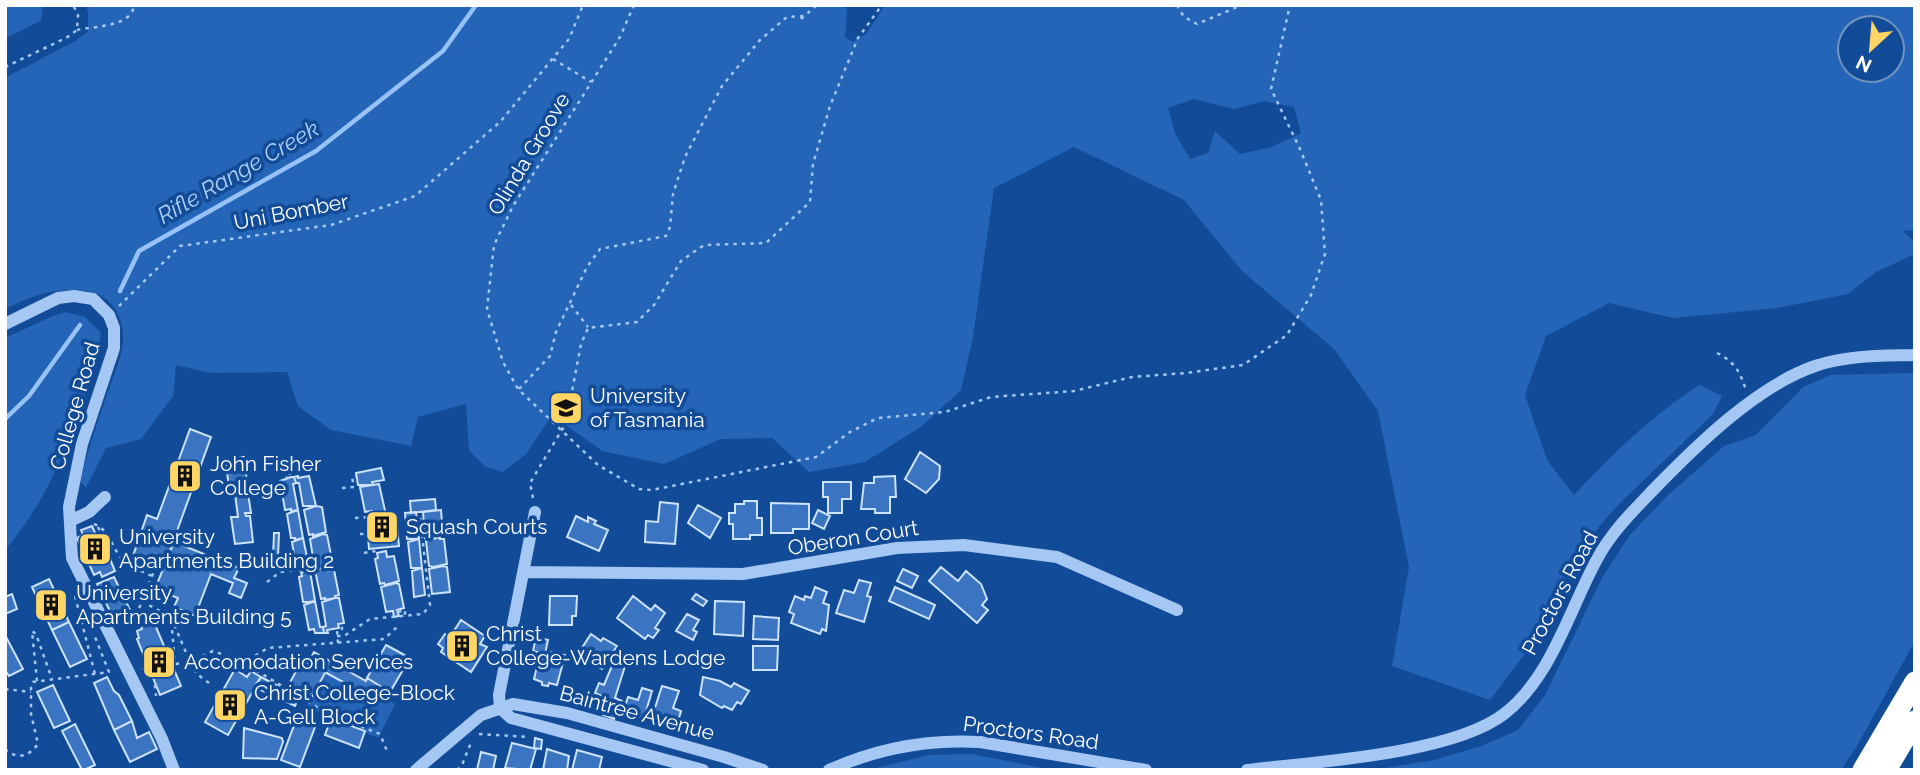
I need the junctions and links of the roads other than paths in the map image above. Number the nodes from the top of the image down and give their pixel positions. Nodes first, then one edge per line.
1 (5, 324) edge
2 (1915, 355) edge
3 (105, 497) dead end
4 (535, 512) road end
5 (70, 521) junction
6 (524, 572) junction
7 (1177, 610) dead end
8 (1915, 682) edge
9 (500, 708) junction
10 (1915, 721) edge
11 (174, 770) edge
12 (416, 770) edge
13 (703, 770) edge
14 (763, 770) edge
15 (829, 770) edge
16 (1146, 770) edge
17 (1247, 770) edge
18 (1863, 770) edge
19 (1886, 770) edge

1 - 5 street, College Road
2 - 17 street, Proctors Road
3 - 5 street
4 - 6 street
5 - 11 street, College Road
6 - 7 street, Oberon Court
6 - 9 street
8 - 18 highway
9 - 12 street
9 - 13 street, Baintree Avenue
9 - 14 street, Baintree Avenue
10 - 19 highway
15 - 16 street, Proctors Road

